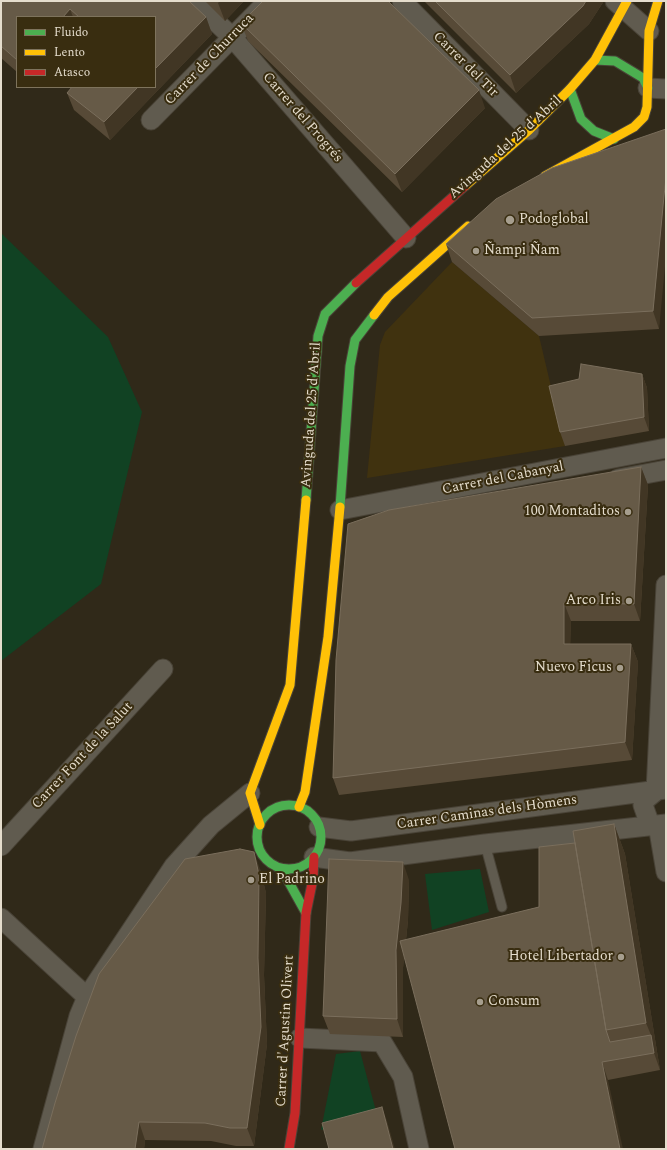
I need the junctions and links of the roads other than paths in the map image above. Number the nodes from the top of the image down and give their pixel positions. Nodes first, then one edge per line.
1 (194, 1) edge
2 (268, 1) edge
3 (402, 1) edge
4 (658, 1) edge
5 (622, 4) edge
6 (649, 31) junction
7 (232, 37) junction
8 (595, 60) junction
9 (657, 89) edge
10 (570, 90) junction
11 (151, 120) dead end
12 (529, 130) junction
13 (652, 137) edge
14 (614, 139) junction
15 (539, 179) edge
16 (474, 221) edge
17 (406, 238) junction
18 (666, 448) edge
19 (666, 470) edge
20 (604, 482) edge
21 (340, 510) junction
22 (666, 585) edge
23 (163, 669) dead end
24 (661, 790) edge
25 (250, 793) junction
26 (299, 807) junction
27 (260, 825) junction
28 (658, 825) edge
29 (319, 827) junction
30 (2, 844) edge
31 (485, 844) junction
32 (314, 857) junction
33 (281, 868) junction
34 (666, 872) edge
35 (502, 907) dead end
36 (306, 913) junction
37 (4, 928) edge
38 (87, 997) junction
39 (300, 1038) junction
40 (44, 1149) edge
41 (289, 1149) edge
42 (419, 1149) edge

1 - 7 street, Carrer del Progrés
2 - 7 street, Carrer de Churruca
3 - 12 street, Carrer del Tir
4 - 6 street
5 - 6 street
5 - 8 street
6 - 9 street
7 - 11 street, Carrer de Churruca
7 - 17 street, Carrer del Progrés
8 - 9 street
8 - 10 street
9 - 14 street
10 - 12 street, Avinguda del 25 d'Abril
10 - 14 street
12 - 17 street, Avinguda del 25 d'Abril
13 - 14 street
14 - 15 street
16 - 21 street
17 - 25 street, Avinguda del 25 d'Abril
18 - 21 street, Carrer del Cabanyal
19 - 20 street
21 - 26 street
22 - 24 street
23 - 30 street, Carrer Font de la Salut
24 - 28 street
24 - 29 street, Carrer Caminas dels Hòmens
25 - 27 street
25 - 38 street, Avinguda del 25 d'Abril
26 - 27 street
26 - 29 street
27 - 33 street
28 - 31 street
28 - 34 street
29 - 32 street
31 - 32 street
31 - 35 lane
32 - 33 street
32 - 36 street, Carrer d'Agustin Olivert
33 - 36 street
36 - 39 street, Carrer d'Agustin Olivert
37 - 38 street
38 - 40 street, Avinguda del 25 d'Abril
39 - 41 street, Carrer d'Agustin Olivert
39 - 42 street

